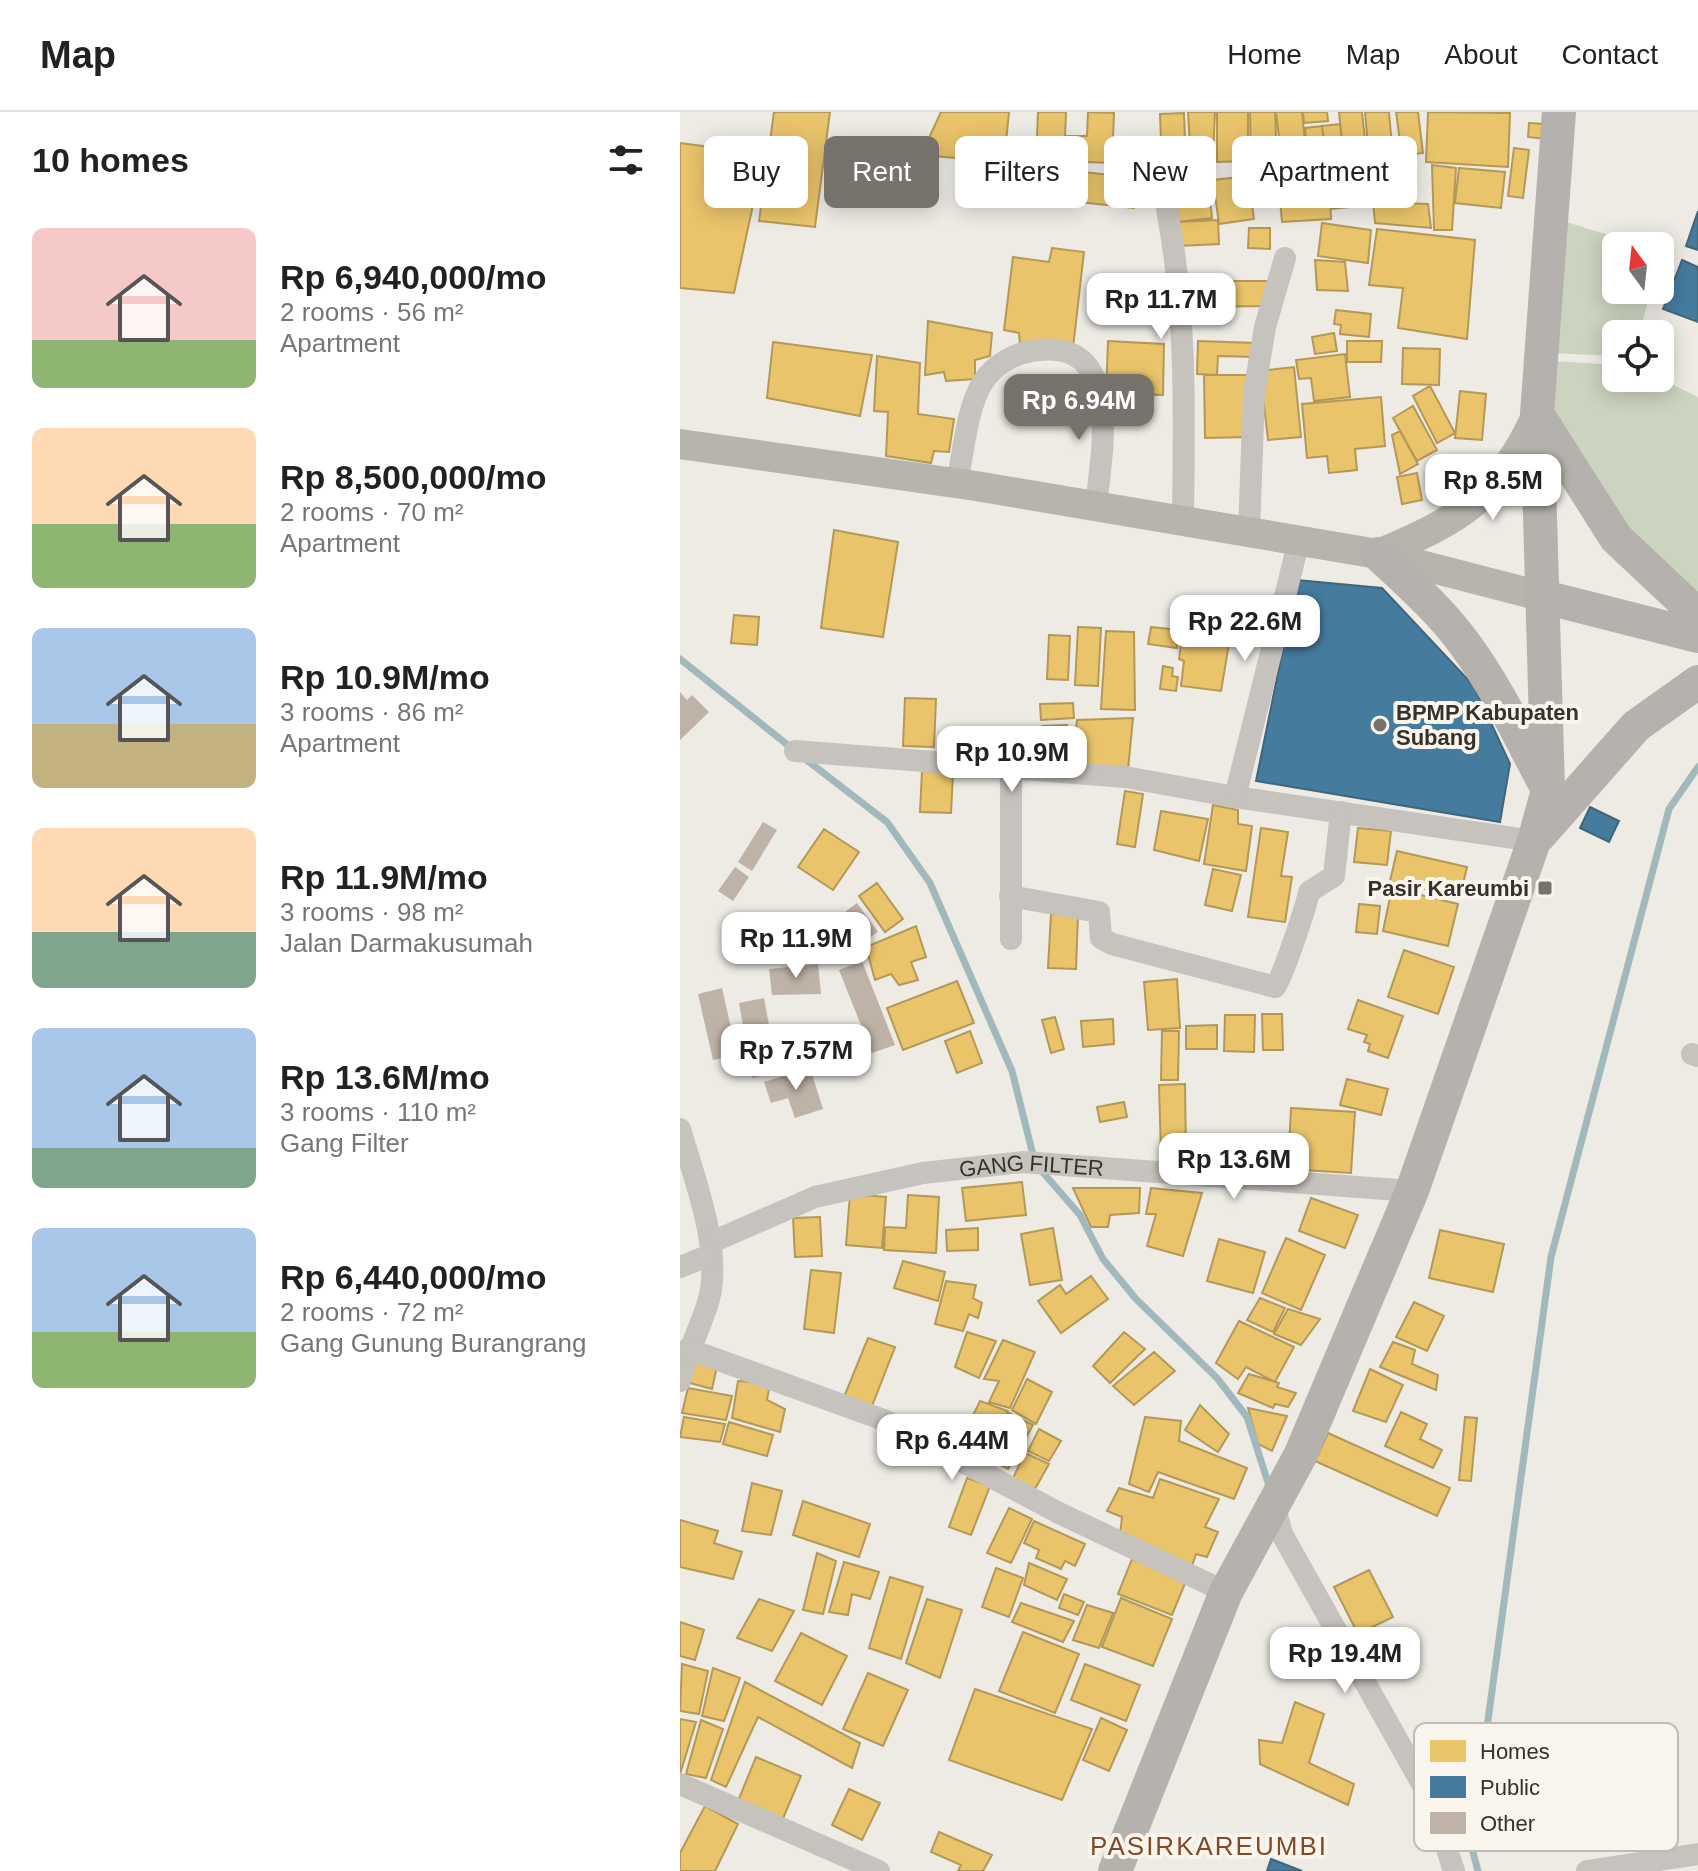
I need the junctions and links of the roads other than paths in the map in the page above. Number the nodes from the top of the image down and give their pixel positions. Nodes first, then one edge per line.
1 (1559, 112) edge
2 (1166, 208) edge
3 (1285, 258) dead end
4 (1537, 414) junction
5 (680, 444) edge
6 (957, 483) junction
7 (1096, 506) junction
8 (1183, 521) junction
9 (1249, 532) junction
10 (1299, 540) junction
11 (1378, 554) junction
12 (1544, 597) junction
13 (1698, 615) edge
14 (1698, 636) edge
15 (1698, 682) edge
16 (795, 751) dead end
17 (1011, 771) junction
18 (1548, 790) junction
19 (1235, 797) junction
20 (1341, 812) junction
21 (1534, 841) junction
22 (1010, 896) junction
23 (1011, 939) dead end
24 (680, 1129) edge
25 (1412, 1191) junction
26 (711, 1249) junction
27 (680, 1267) edge
28 (688, 1349) junction
29 (680, 1381) edge
30 (1274, 1504) junction
31 (1226, 1592) junction
32 (1414, 1770) edge
33 (680, 1784) edge
34 (1448, 1851) edge
35 (1698, 1854) edge
36 (879, 1871) edge
37 (1115, 1871) edge
38 (1454, 1871) edge
39 (1587, 1871) edge

1 - 4 main road
2 - 8 street
3 - 9 street
4 - 11 main road
4 - 12 main road
4 - 13 main road
5 - 6 main road
6 - 7 main road
6 - 7 street
7 - 8 main road
8 - 9 main road
9 - 10 main road
10 - 11 main road
10 - 19 street
11 - 12 main road
11 - 18 main road
12 - 14 main road
12 - 18 main road
15 - 21 main road
16 - 17 street
17 - 19 street
17 - 22 street
18 - 21 main road
19 - 20 street
20 - 21 street
20 - 22 street
21 - 25 main road
22 - 23 street
24 - 26 street
25 - 26 street, GANG FILTER
25 - 30 main road
26 - 27 street, GANG FILTER
26 - 28 street
28 - 29 street
28 - 31 street
30 - 31 main road
30 - 32 street
31 - 37 main road
33 - 36 street
34 - 38 street
35 - 39 street

